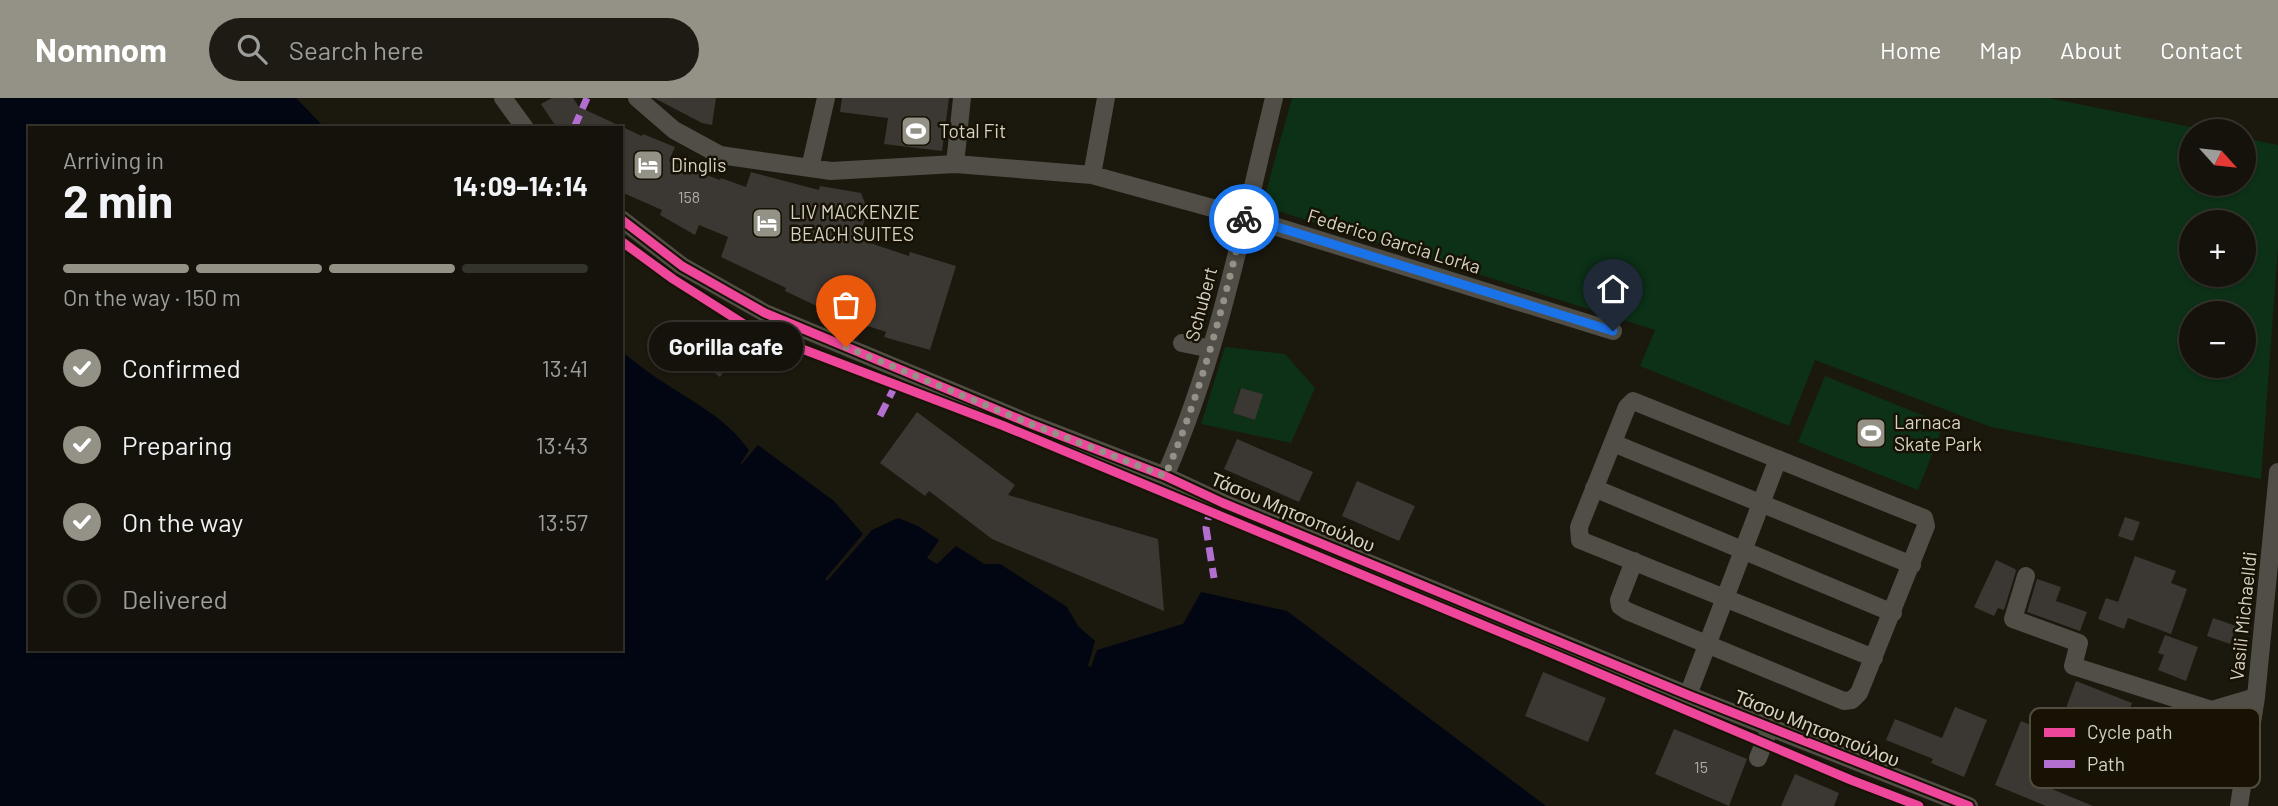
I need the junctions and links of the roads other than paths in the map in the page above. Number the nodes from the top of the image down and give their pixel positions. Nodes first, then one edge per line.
1 (503, 98) edge
2 (637, 98) edge
3 (826, 98) edge
4 (962, 98) edge
5 (1106, 98) edge
6 (1274, 98) edge
7 (524, 126) edge
8 (955, 164) junction
9 (810, 168) junction
10 (1092, 175) junction
11 (1245, 217) junction
12 (623, 221) edge
13 (1613, 331) dead end
14 (1182, 343) dead end
15 (1211, 349) junction
16 (1613, 443) junction
17 (1778, 459) junction
18 (2278, 472) edge
19 (1165, 476) junction
20 (1594, 488) junction
21 (1761, 503) junction
22 (1744, 550) junction
23 (1634, 561) junction
24 (1912, 565) junction
25 (2026, 576) dead end
26 (1725, 598) junction
27 (1893, 613) junction
28 (1707, 645) junction
29 (1874, 658) junction
30 (1688, 695) junction
31 (2256, 697) junction
32 (2205, 708) edge
33 (2218, 708) edge
34 (2254, 708) edge
35 (1770, 728) junction
36 (1758, 758) dead end
37 (2242, 788) edge
38 (1969, 806) edge
39 (2239, 806) edge

1 - 7 street
2 - 9 street, Federico Garcia Lorka
3 - 9 street
4 - 8 street
5 - 10 street
6 - 11 street, Schubert
8 - 9 street, Federico Garcia Lorka
8 - 10 street, Federico Garcia Lorka
10 - 11 street, Federico Garcia Lorka
11 - 13 street, Federico Garcia Lorka
11 - 15 street, Schubert
12 - 19 street, Τάσου Μητσοπούλου
14 - 15 street
15 - 19 street, Schubert
16 - 17 street
16 - 20 street
16 - 21 street
17 - 21 street
17 - 24 street
18 - 31 street, Vasili MichaelIdi
19 - 30 street, Τάσου Μητσοπούλου
20 - 22 street
20 - 23 street
21 - 22 street
21 - 24 street
22 - 26 street
22 - 27 street
23 - 26 street
23 - 28 street
24 - 27 street
25 - 32 street
26 - 28 street
26 - 29 street
27 - 29 street
28 - 29 street
28 - 30 street
30 - 35 street, Τάσου Μητσοπούλου
31 - 33 street
31 - 34 street, Vasili MichaelIdi
35 - 36 street
35 - 38 street, Τάσου Μητσοπούλου
37 - 39 street, Vasili MichaelIdi

